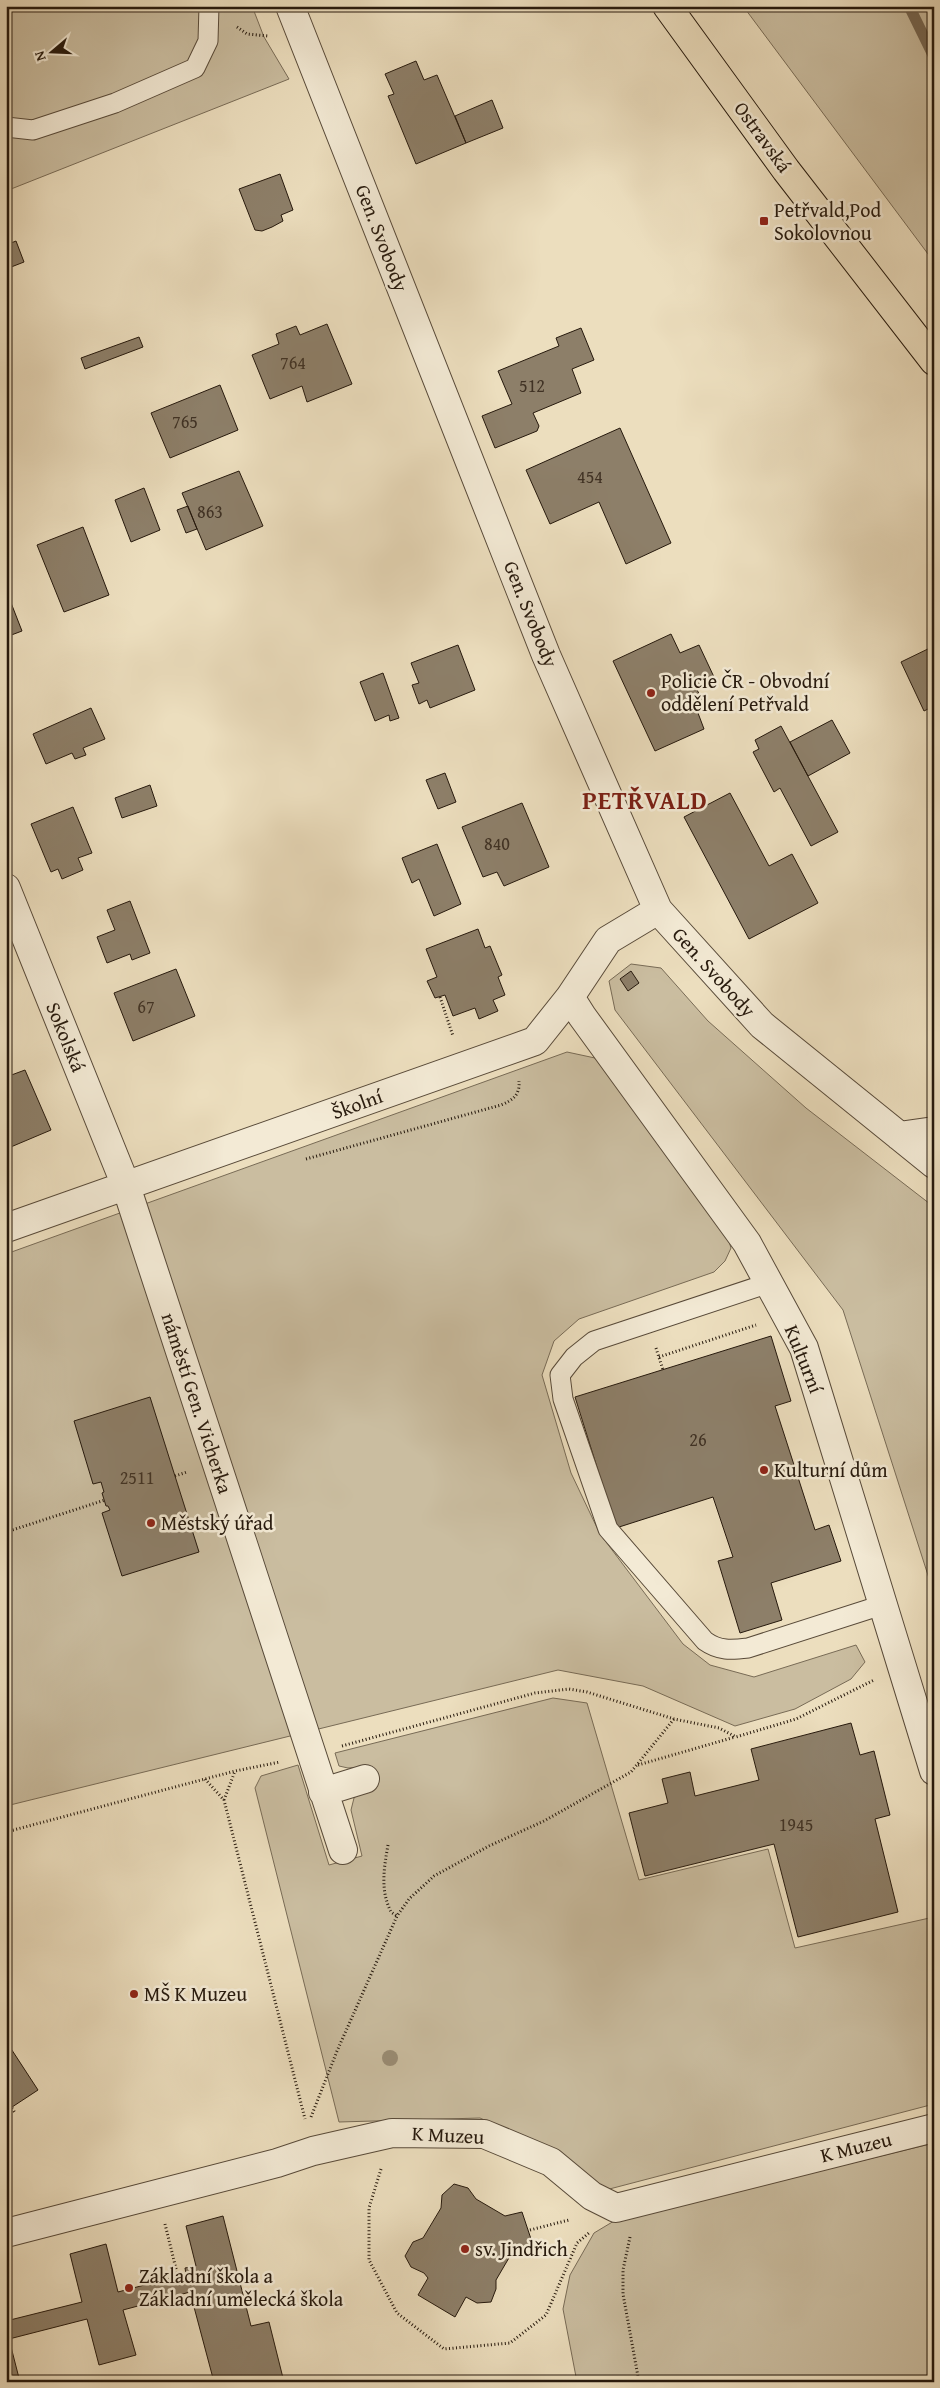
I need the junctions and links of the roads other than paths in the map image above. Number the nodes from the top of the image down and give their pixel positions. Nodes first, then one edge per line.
1 (209, 6) edge
2 (290, 6) edge
3 (667, 6) edge
4 (6, 127) edge
5 (934, 361) edge
6 (6, 888) edge
7 (658, 910) junction
8 (570, 997) junction
9 (934, 1131) edge
10 (899, 1136) junction
11 (934, 1164) edge
12 (126, 1186) junction
13 (6, 1228) edge
14 (756, 1288) junction
15 (882, 1606) junction
16 (934, 1771) edge
17 (365, 1779) dead end
18 (323, 1792) junction
19 (343, 1850) dead end
20 (934, 2128) edge
21 (6, 2233) edge

1 - 4 lane
2 - 7 street, Gen. Svobody
3 - 5 main road, Ostravská
6 - 12 street, Sokolská
7 - 8 street, Školní
7 - 10 street, Gen. Svobody
8 - 12 street, Školní
8 - 14 street, Kulturní
9 - 10 street
10 - 11 street, Gen. Svobody
12 - 13 street, Školní
12 - 18 street, náměstí Gen. Vicherka
14 - 15 street, Kulturní
14 - 15 lane
15 - 16 street, Kulturní
17 - 18 street
18 - 19 street, náměstí Gen. Vicherka
20 - 21 street, K Muzeu

